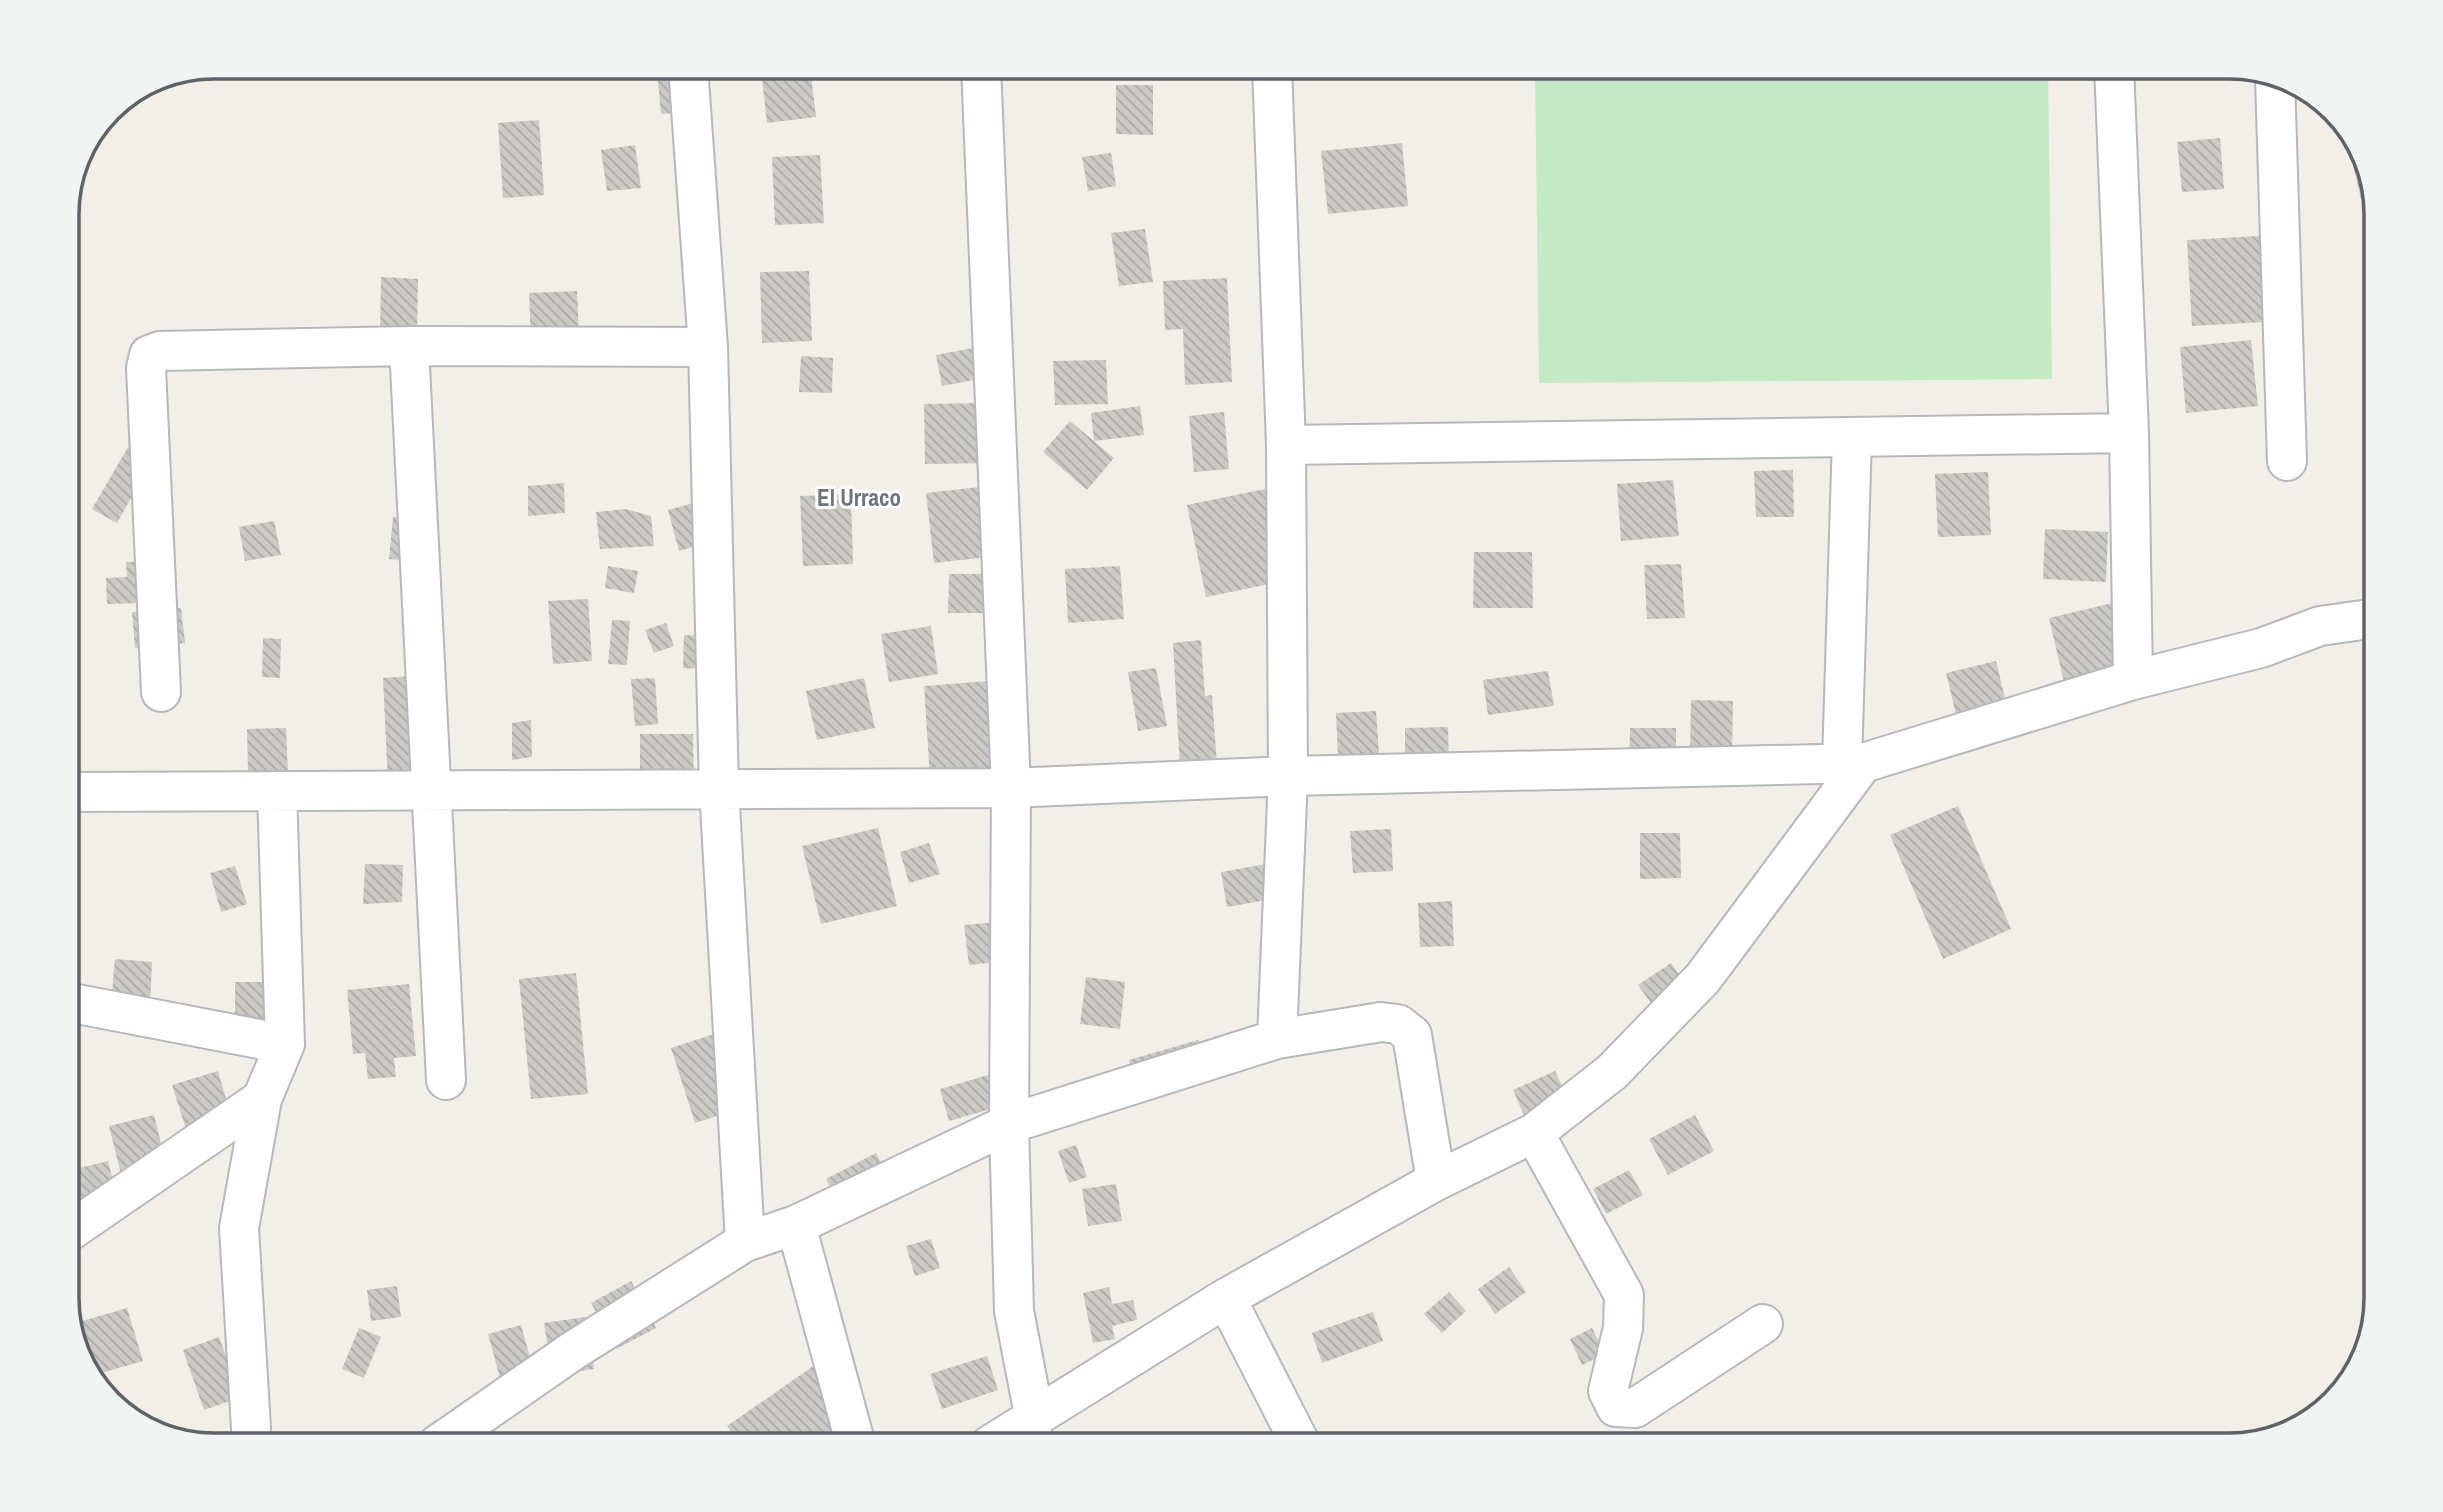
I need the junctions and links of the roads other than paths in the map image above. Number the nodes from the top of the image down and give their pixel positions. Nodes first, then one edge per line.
1 (689, 79) edge
2 (982, 79) edge
3 (1272, 79) edge
4 (2115, 79) edge
5 (2275, 87) edge
6 (409, 346) junction
7 (708, 347) junction
8 (2129, 433) junction
9 (1852, 437) junction
10 (1286, 445) junction
11 (2287, 461) dead end
12 (2364, 620) edge
13 (2133, 680) junction
14 (161, 692) dead end
15 (1852, 763) junction
16 (1288, 776) junction
17 (719, 788) junction
18 (1011, 788) junction
19 (430, 790) junction
20 (277, 791) junction
21 (79, 792) edge
22 (79, 1004) edge
23 (1277, 1039) junction
24 (285, 1044) junction
25 (446, 1080) dead end
26 (262, 1099) junction
27 (1009, 1124) junction
28 (1534, 1133) junction
29 (1436, 1181) junction
30 (79, 1225) edge
31 (796, 1225) junction
32 (745, 1242) junction
33 (1226, 1298) junction
34 (1763, 1324) dead end
35 (1035, 1420) junction
36 (250, 1433) edge
37 (456, 1433) edge
38 (852, 1433) edge
39 (1012, 1433) edge
40 (1294, 1433) edge

1 - 7 street
2 - 18 street
3 - 10 street
4 - 8 street
5 - 11 street
6 - 7 street
6 - 14 street
6 - 19 street
7 - 17 street
8 - 9 street
8 - 13 street
9 - 10 street
9 - 15 street
10 - 16 street
12 - 13 street
13 - 15 street
15 - 16 street
15 - 28 street
16 - 18 street
16 - 23 street
17 - 18 street
17 - 19 street
17 - 32 street
18 - 27 street
19 - 20 street
19 - 25 street
20 - 21 street
20 - 24 street
22 - 24 street
23 - 27 street
23 - 29 street
24 - 26 street
26 - 30 street
26 - 36 street
27 - 31 street
27 - 35 street
28 - 29 street
28 - 34 street
29 - 33 street
31 - 32 street
31 - 38 street
32 - 37 street
33 - 35 street
33 - 40 street
35 - 39 street

